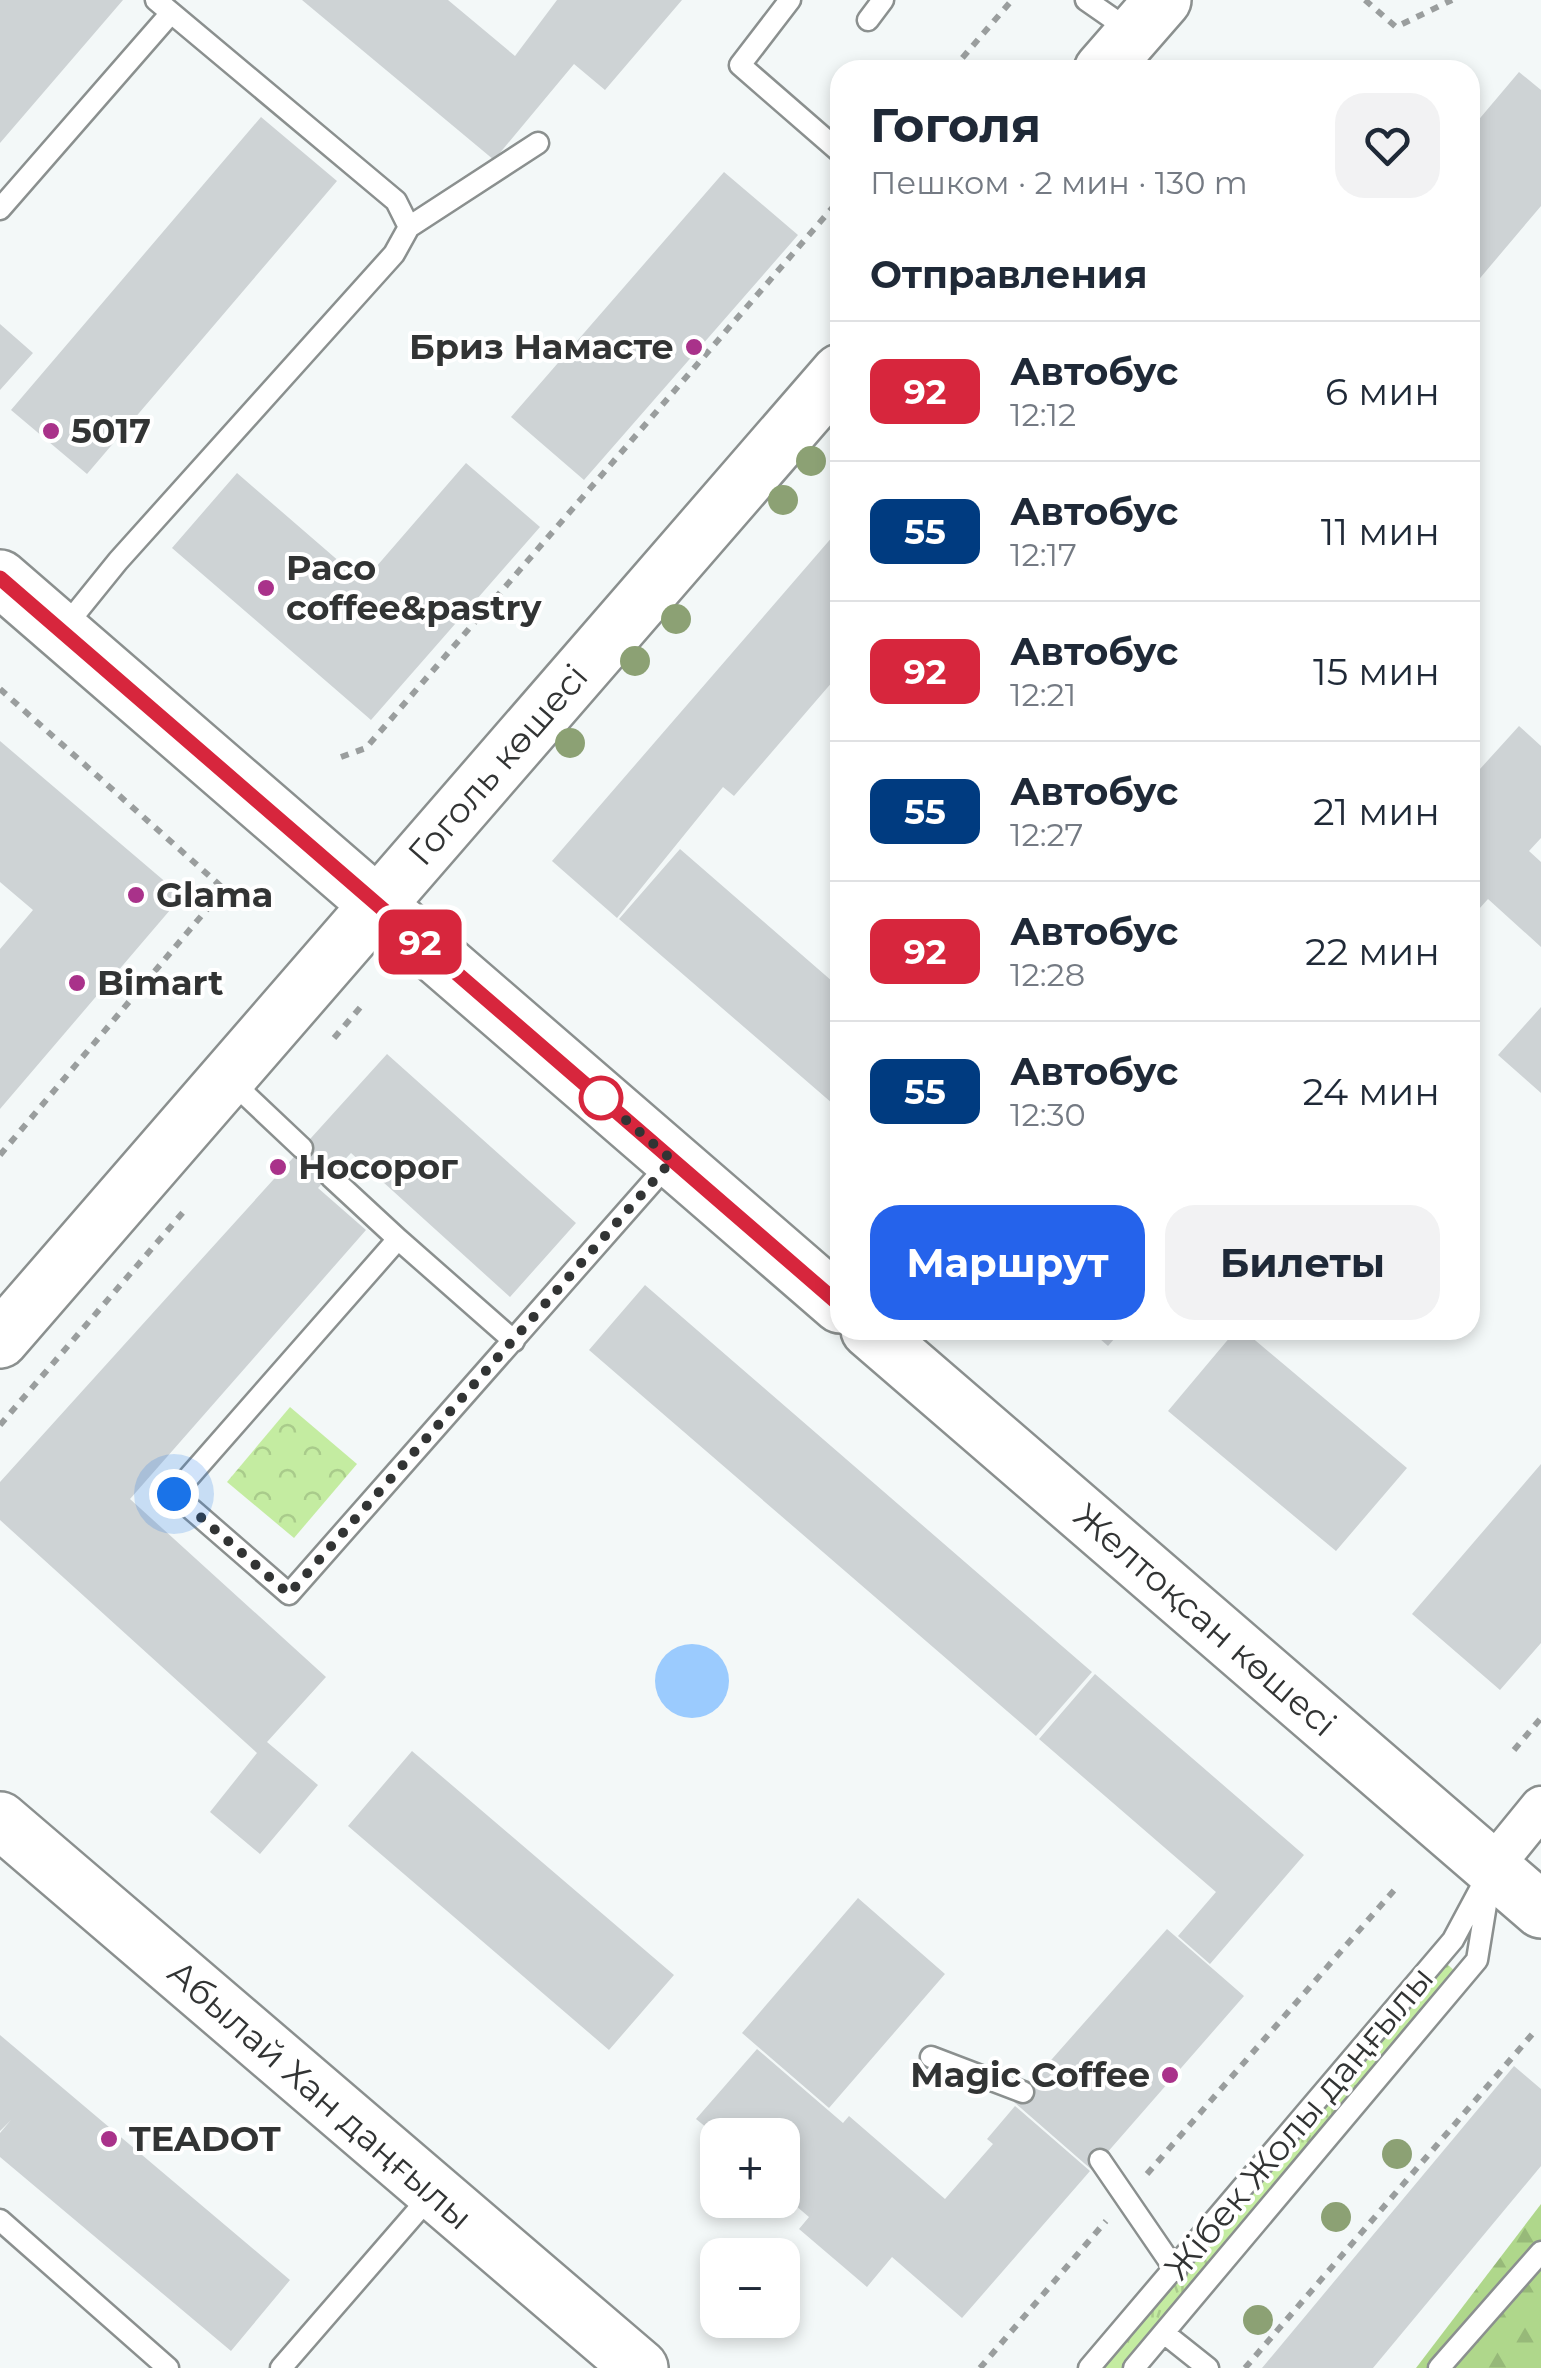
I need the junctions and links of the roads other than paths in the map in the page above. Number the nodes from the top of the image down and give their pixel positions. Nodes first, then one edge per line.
1 (790, 0) edge
2 (883, 0) edge
3 (1086, 0) edge
4 (164, 7) edge
5 (868, 20) dead end
6 (1133, 34) edge
7 (538, 143) dead end
8 (830, 143) edge
9 (0, 209) edge
10 (409, 226) junction
11 (830, 383) edge
12 (0, 578) edge
13 (62, 631) junction
14 (377, 903) junction
15 (229, 1079) junction
16 (302, 1148) dead end
17 (672, 1160) junction
18 (331, 1177) dead end
19 (398, 1239) junction
20 (830, 1295) edge
21 (0, 1340) edge
22 (882, 1340) edge
23 (514, 1341) junction
24 (1541, 1807) edge
25 (0, 1820) edge
26 (1492, 1867) junction
27 (1541, 1910) edge
28 (931, 2057) dead end
29 (1023, 2092) dead end
30 (1100, 2160) dead end
31 (434, 2193) junction
32 (0, 2220) edge
33 (1541, 2252) edge
34 (1176, 2272) junction
35 (1164, 2333) junction
36 (168, 2368) edge
37 (281, 2368) edge
38 (640, 2368) edge
39 (1090, 2368) edge
40 (1134, 2368) edge
41 (1208, 2368) edge
42 (1439, 2368) edge

1 - 8 lane
2 - 5 lane
3 - 6 lane
4 - 9 lane
4 - 10 lane
7 - 10 lane
10 - 13 lane
11 - 14 main road, Гоголь көшесі
12 - 13 main road
13 - 14 main road
14 - 15 main road, Гоголь көшесі
14 - 17 main road
15 - 16 lane
15 - 21 main road, Гоголь көшесі
17 - 20 main road
17 - 23 lane
18 - 19 lane
19 - 23 lane
19 - 23 lane
22 - 26 main road, Желтоқсан көшесі
24 - 26 street, Жібек Жолы даңғылы
25 - 31 main road, Абылай Хан даңғылы
26 - 27 main road, Желтоқсан көшесі
26 - 34 lane, Жібек Жолы даңғылы
26 - 35 lane, Жібек Жолы даңғылы
28 - 29 lane
30 - 34 lane
31 - 37 lane
31 - 38 main road, Абылай Хан даңғылы
32 - 36 lane
33 - 42 lane
34 - 39 lane, Жібек Жолы даңғылы
35 - 40 lane, Жібек Жолы даңғылы
35 - 41 lane

